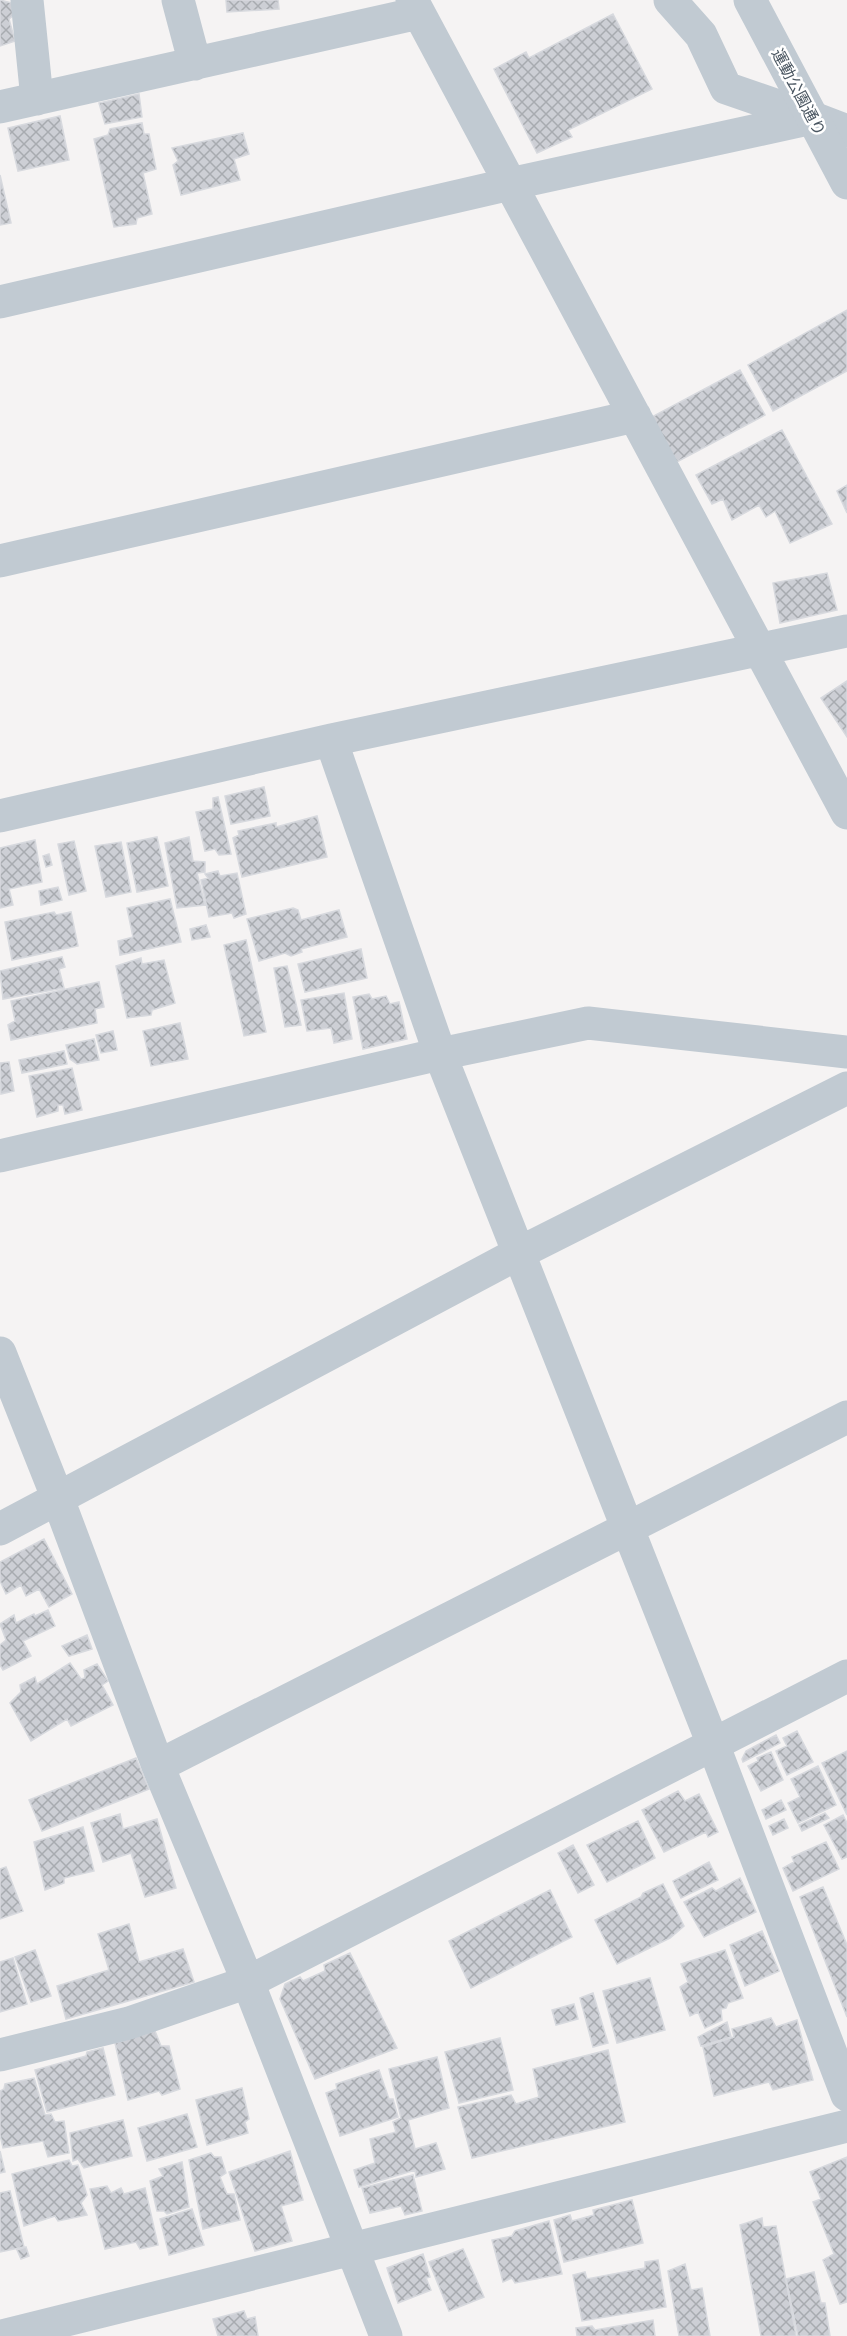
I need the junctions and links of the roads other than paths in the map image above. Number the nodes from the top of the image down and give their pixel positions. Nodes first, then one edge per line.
1 (27, 0) edge
2 (178, 0) edge
3 (669, 0) edge
4 (750, 0) edge
5 (416, 7) edge
6 (195, 64) junction
7 (37, 99) junction
8 (0, 108) edge
9 (813, 118) junction
10 (847, 131) edge
11 (847, 183) edge
12 (510, 184) junction
13 (0, 302) edge
14 (635, 416) junction
15 (0, 561) edge
16 (847, 632) edge
17 (759, 651) junction
18 (331, 740) junction
19 (847, 813) edge
20 (0, 816) edge
21 (847, 1052) edge
22 (440, 1054) junction
23 (847, 1088) edge
24 (0, 1156) edge
25 (519, 1253) junction
26 (0, 1353) edge
27 (847, 1418) edge
28 (58, 1499) junction
29 (0, 1529) edge
30 (627, 1529) junction
31 (847, 1676) edge
32 (713, 1744) junction
33 (159, 1766) junction
34 (248, 1982) junction
35 (0, 2055) edge
36 (847, 2095) edge
37 (847, 2126) edge
38 (353, 2250) junction
39 (2, 2336) edge
40 (386, 2336) edge

1 - 7 street
2 - 6 street
3 - 9 street
4 - 9 street, 運動公園通り
5 - 6 street
5 - 12 street
6 - 7 street
7 - 8 street
9 - 10 street
9 - 11 street, 運動公園通り
9 - 12 street
12 - 13 street
12 - 14 street
14 - 15 street
14 - 17 street
16 - 17 street
17 - 18 street
17 - 19 street
18 - 20 street
18 - 22 street
21 - 22 street
22 - 24 street
22 - 25 street
23 - 25 street
25 - 28 street
25 - 30 street
26 - 28 street
27 - 30 street
28 - 29 street
28 - 33 street
30 - 32 street
30 - 33 street
31 - 32 street
32 - 34 street
32 - 36 street
33 - 34 street
34 - 35 street
34 - 38 street
37 - 38 street
38 - 39 street
38 - 40 street

